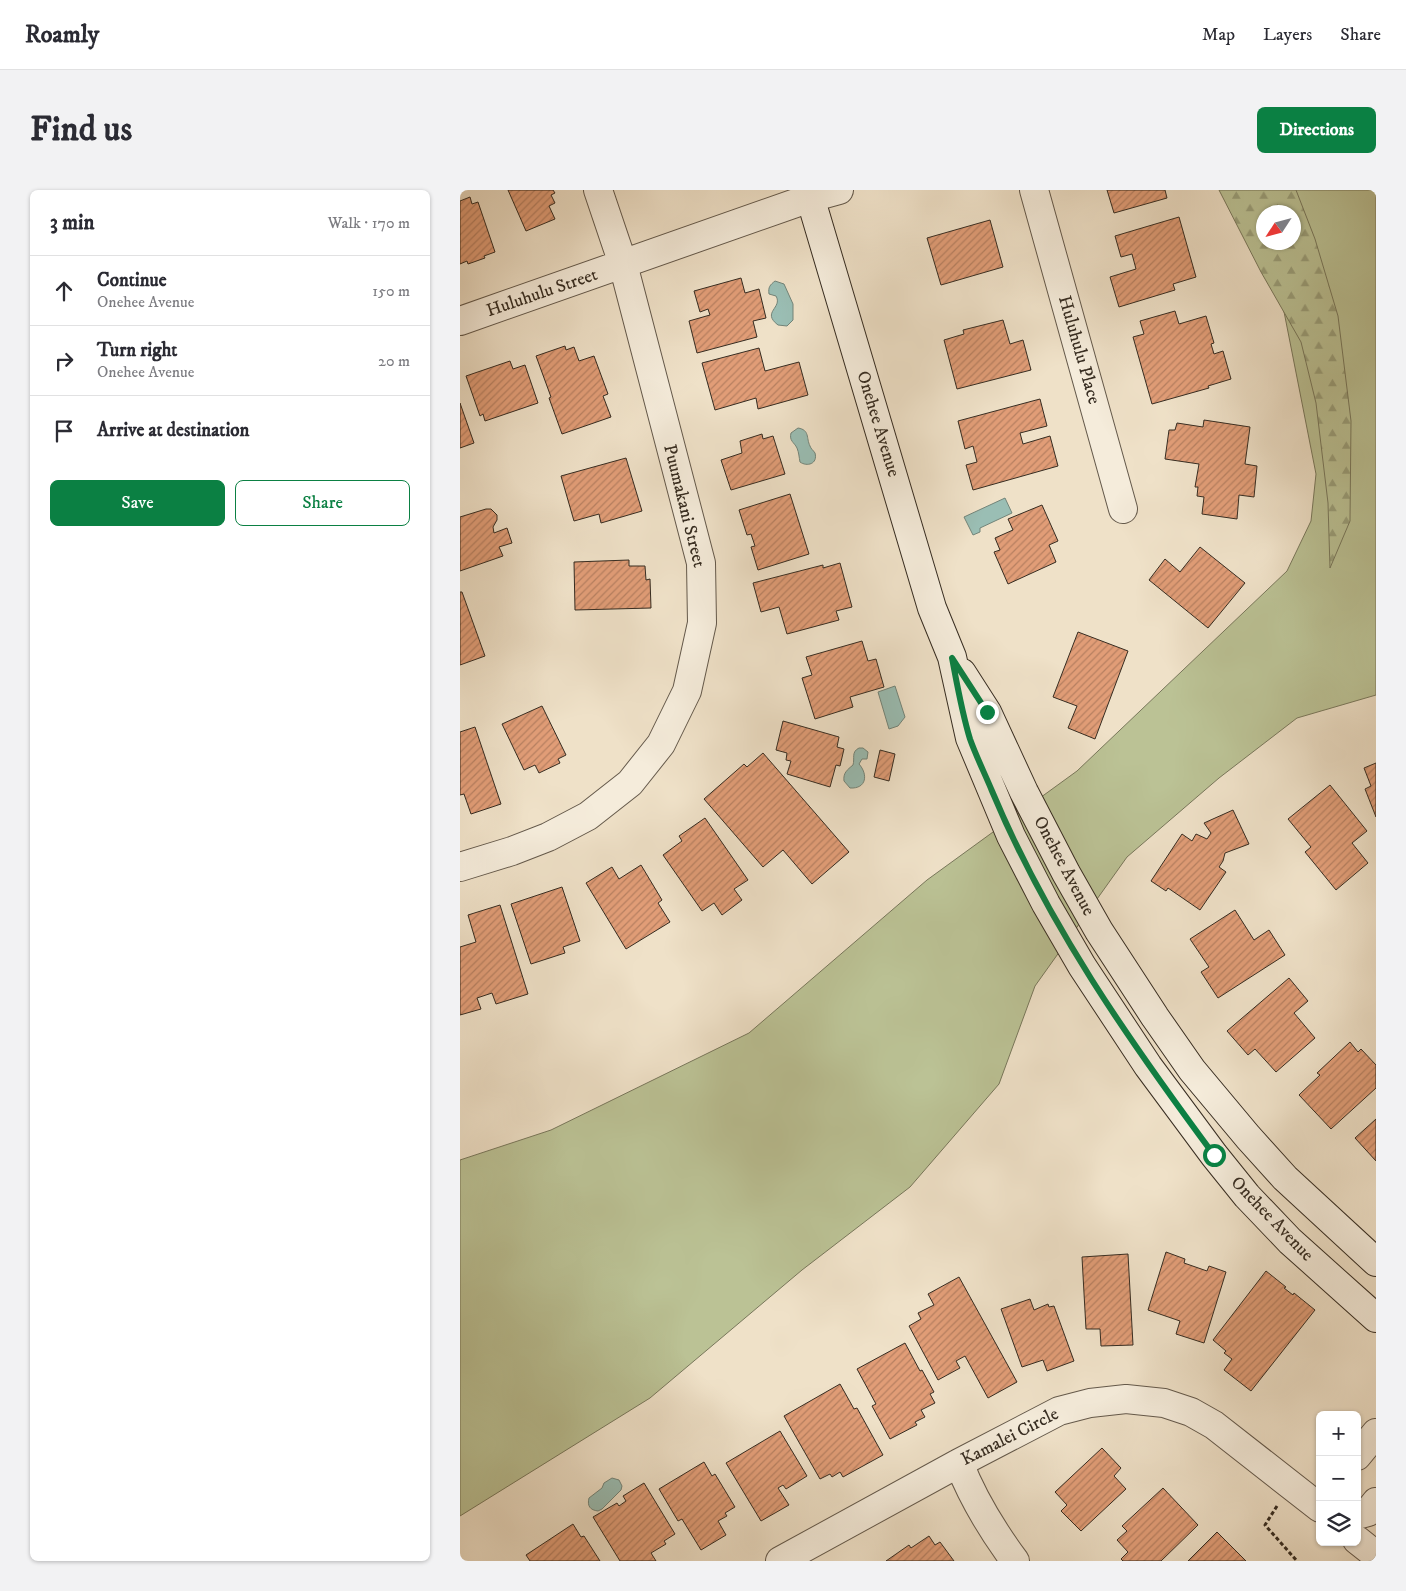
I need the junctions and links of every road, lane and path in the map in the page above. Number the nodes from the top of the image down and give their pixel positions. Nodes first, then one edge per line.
1 (598, 190) edge
2 (839, 190) edge
3 (1034, 190) edge
4 (809, 194) edge
5 (623, 264) junction
6 (460, 321) edge
7 (1123, 509) dead end
8 (952, 658) junction
9 (460, 867) edge
10 (1376, 1262) edge
11 (1376, 1318) edge
12 (1376, 1433) edge
13 (1361, 1451) edge
14 (959, 1463) junction
15 (1376, 1502) edge
16 (1316, 1505) edge
17 (1276, 1507) dead end
18 (1361, 1514) edge
19 (1361, 1543) edge
20 (1376, 1555) edge
21 (780, 1561) edge
22 (1015, 1561) edge
23 (1298, 1561) edge

1 - 5 street, Puumakani Street
2 - 4 street, Huluhulu Street
3 - 7 street, Huluhulu Place
4 - 5 street, Huluhulu Street
4 - 8 street, Onehee Avenue
5 - 6 street, Huluhulu Street
5 - 9 street, Puumakani Street
8 - 10 street, Onehee Avenue
8 - 11 street, Onehee Avenue
12 - 13 street
14 - 16 street, Kamalei Circle
14 - 21 street, Kamalei Circle
14 - 22 street
15 - 18 street
17 - 23 path
19 - 20 street

